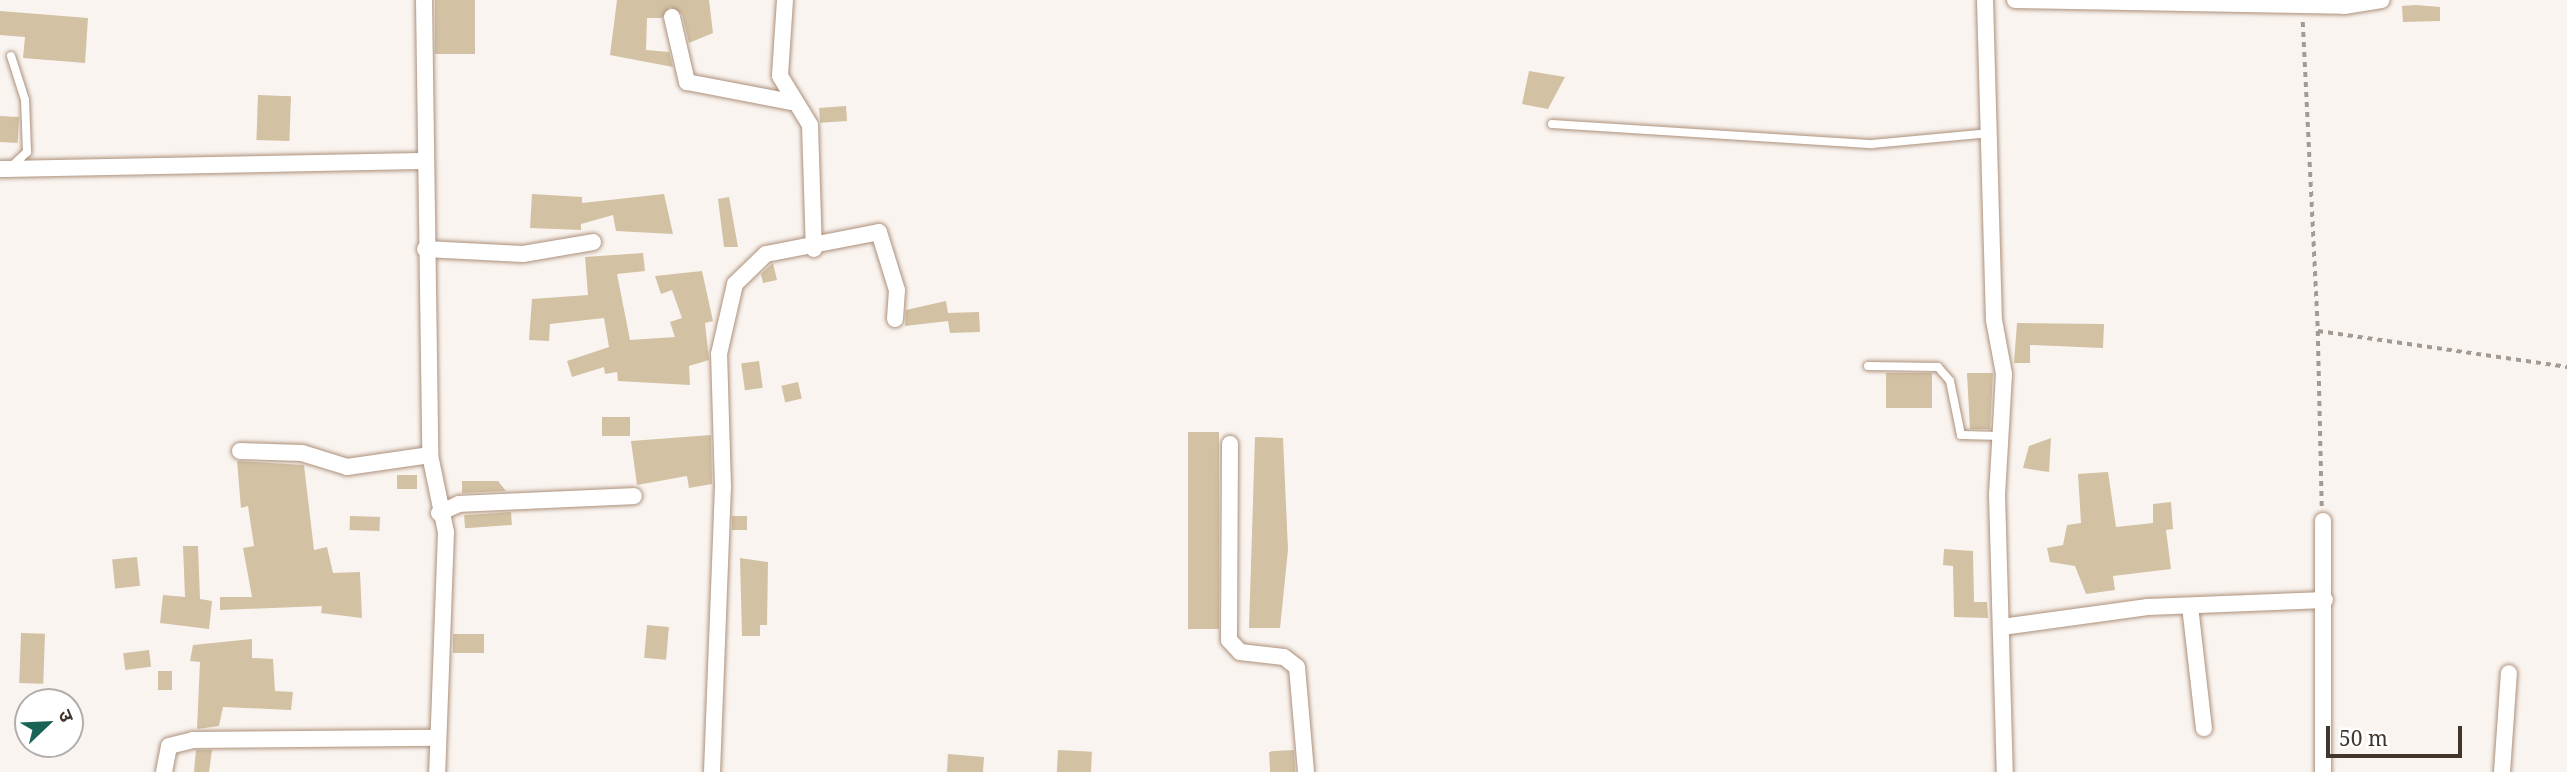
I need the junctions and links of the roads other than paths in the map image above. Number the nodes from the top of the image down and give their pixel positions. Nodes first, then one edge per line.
1 (424, 0) edge
2 (785, 0) edge
3 (1985, 0) edge
4 (2015, 0) edge
5 (2382, 0) edge
6 (672, 16) dead end
7 (11, 57) dead end
8 (792, 102) junction
9 (1552, 124) dead end
10 (1990, 133) junction
11 (425, 161) junction
12 (4, 169) edge
13 (593, 242) dead end
14 (425, 249) junction
15 (814, 249) junction
16 (895, 319) dead end
17 (1868, 366) dead end
18 (2003, 436) junction
19 (1230, 444) dead end
20 (240, 451) dead end
21 (430, 455) junction
22 (634, 496) dead end
23 (439, 513) junction
24 (2323, 521) road end
25 (2325, 600) junction
26 (2190, 606) junction
27 (2002, 627) junction
28 (2509, 673) dead end
29 (2204, 728) dead end
30 (438, 738) junction
31 (164, 772) edge
32 (437, 772) edge
33 (712, 772) edge
34 (1306, 772) edge
35 (2005, 772) edge
36 (2323, 772) edge
37 (2502, 772) edge

1 - 11 street
2 - 8 street
3 - 10 street
4 - 5 street
6 - 8 street
7 - 12 lane
8 - 15 street
9 - 10 lane
10 - 18 street
11 - 12 street
11 - 14 street
13 - 14 street
14 - 21 street
15 - 16 street
15 - 33 street
17 - 18 lane
18 - 27 street
19 - 34 street
20 - 21 street
21 - 23 street
22 - 23 street
23 - 30 street
24 - 25 street
25 - 26 street
25 - 36 street
26 - 27 street
26 - 29 street
27 - 35 street
28 - 37 street
30 - 31 street
30 - 32 street

